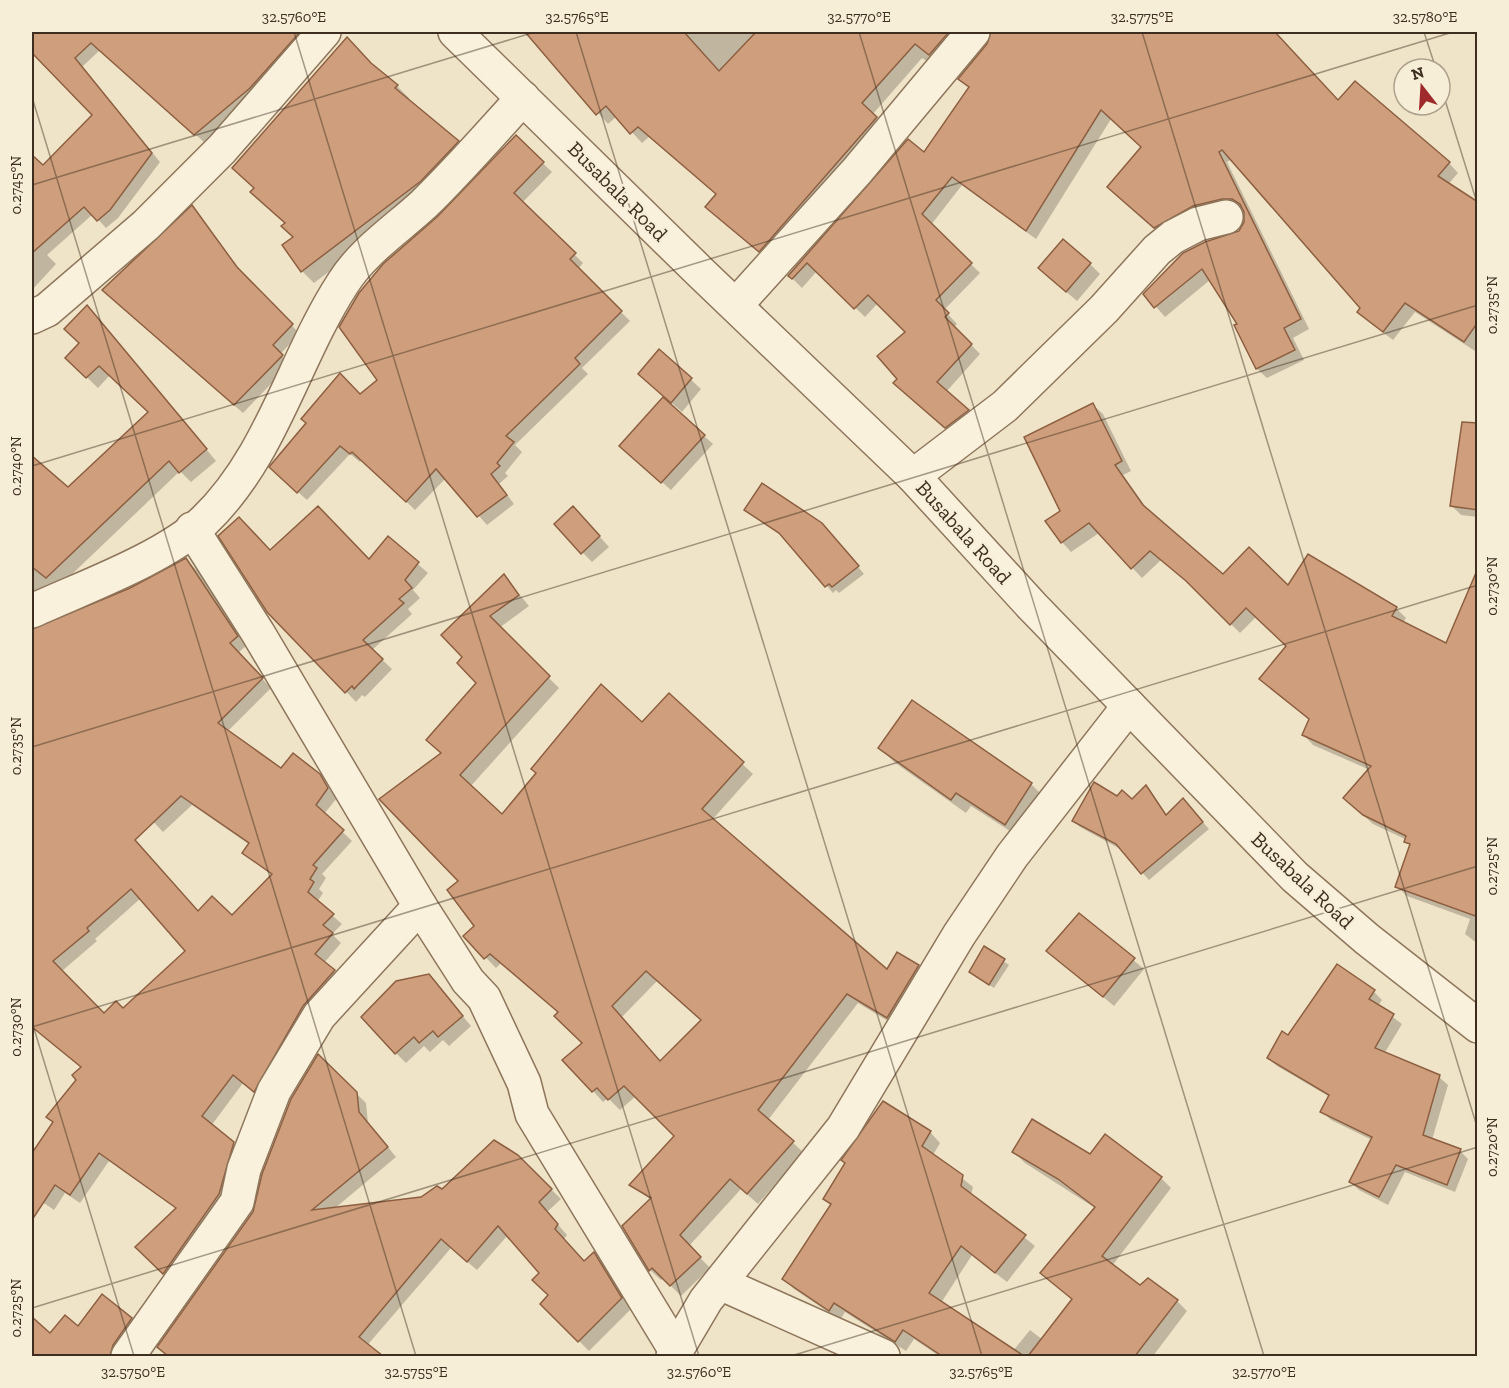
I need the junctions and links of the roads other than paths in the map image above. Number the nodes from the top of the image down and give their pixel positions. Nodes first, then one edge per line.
1 (324, 32) edge
2 (455, 32) edge
3 (973, 32) edge
4 (523, 98) junction
5 (1226, 217) dead end
6 (736, 305) junction
7 (32, 317) edge
8 (914, 476) junction
9 (192, 529) junction
10 (32, 611) edge
11 (1129, 706) junction
12 (420, 906) junction
13 (1478, 1026) edge
14 (720, 1283) junction
15 (675, 1354) edge
16 (128, 1356) edge
17 (883, 1356) edge

1 - 7 street
2 - 4 street, Busabala Road
3 - 6 street
4 - 6 street, Busabala Road
4 - 9 street
5 - 8 street
6 - 8 street, Busabala Road
8 - 11 street, Busabala Road
9 - 10 street
9 - 12 street
11 - 13 street, Busabala Road
11 - 14 street
12 - 15 street
12 - 16 street
14 - 15 street
14 - 17 street

